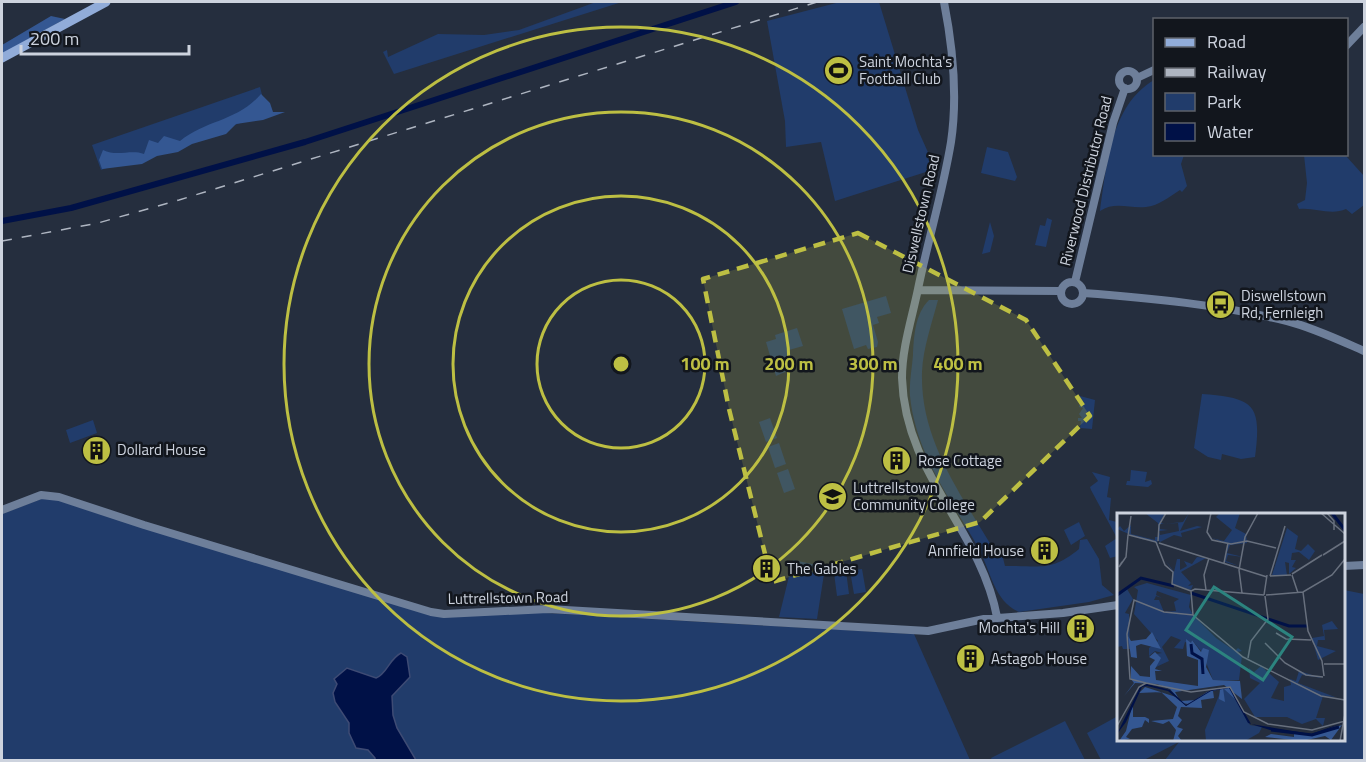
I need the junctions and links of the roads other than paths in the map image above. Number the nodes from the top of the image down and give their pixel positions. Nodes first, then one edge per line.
1 (106, 2) edge
2 (944, 2) edge
3 (1365, 27) edge
4 (1348, 45) edge
5 (2, 58) edge
6 (1153, 71) edge
7 (1137, 78) junction
8 (1125, 88) junction
9 (1075, 282) junction
10 (918, 290) junction
11 (1061, 291) junction
12 (1083, 293) junction
13 (1365, 351) edge
14 (2, 510) edge
15 (1345, 566) edge
16 (1365, 566) edge
17 (1117, 605) edge
18 (997, 617) junction

1 - 5 main road
2 - 10 street, Diswellstown Road
3 - 4 street
6 - 7 street
7 - 8 street
7 - 8 street
8 - 9 street, Riverwood Distributor Road
9 - 11 street
9 - 12 street
10 - 11 street, Diswellstown Road
10 - 18 street
11 - 12 street
12 - 13 street
14 - 18 street, Luttrellstown Road
15 - 16 street
17 - 18 street, Luttrellstown Road

